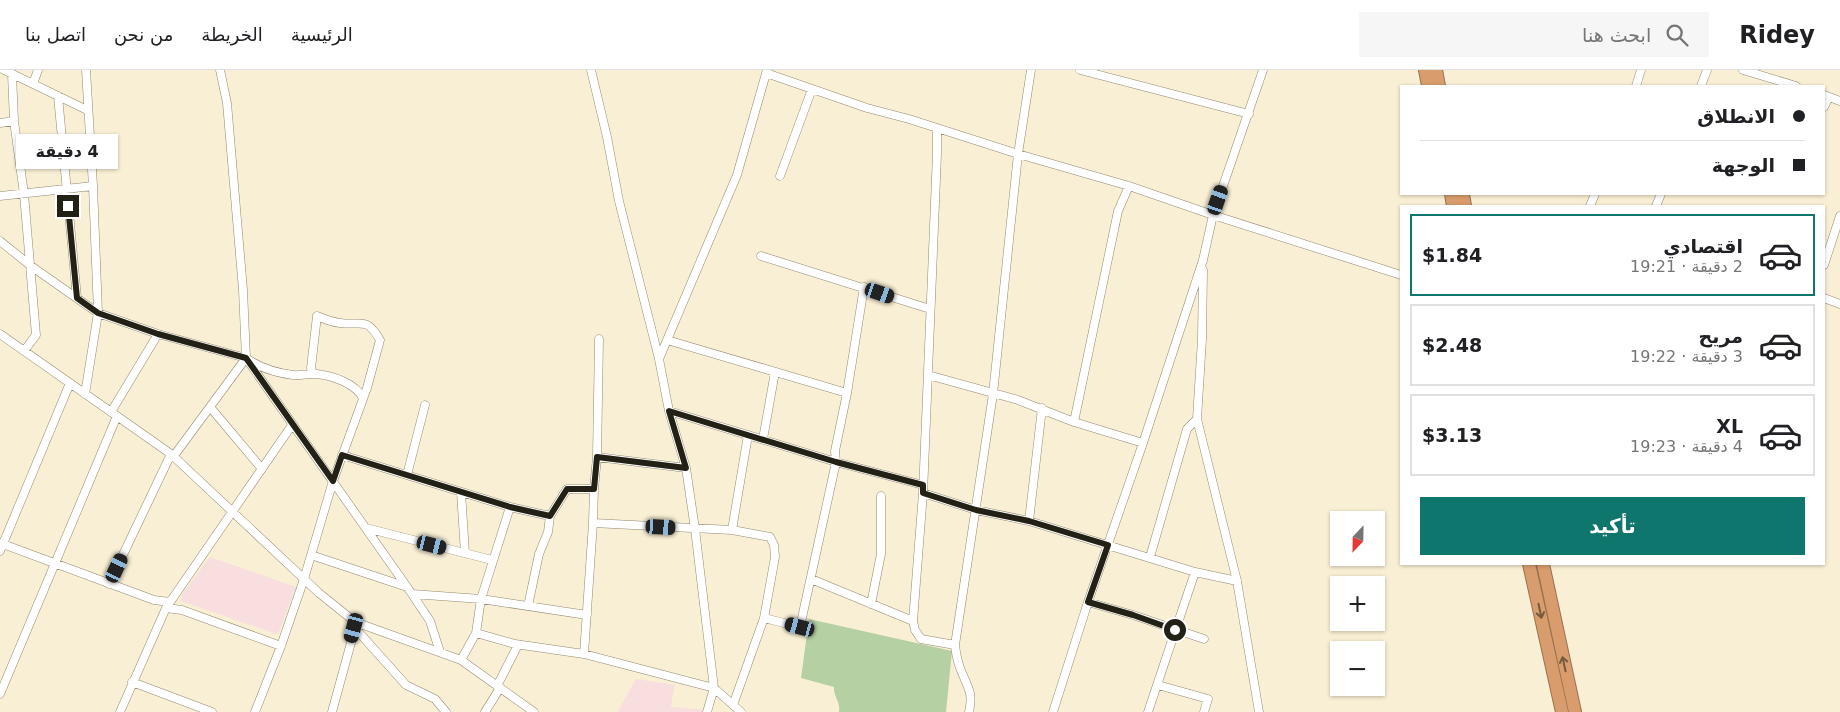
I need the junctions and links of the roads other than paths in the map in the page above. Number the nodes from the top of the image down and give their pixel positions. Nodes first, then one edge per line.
1 (4, 70) edge
2 (38, 70) edge
3 (86, 70) edge
4 (220, 70) edge
5 (591, 70) edge
6 (1031, 70) edge
7 (1080, 70) edge
8 (1263, 70) edge
9 (1425, 70) edge
10 (1436, 70) edge
11 (1641, 70) edge
12 (1706, 70) edge
13 (1743, 70) edge
14 (767, 71) edge
15 (12, 74) junction
16 (33, 84) junction
17 (1428, 85) edge
18 (1439, 85) edge
19 (1636, 85) edge
20 (1700, 85) edge
21 (1793, 85) edge
22 (812, 88) junction
23 (58, 96) junction
24 (1826, 96) edge
25 (1840, 100) edge
26 (87, 110) junction
27 (1248, 114) junction
28 (0, 122) edge
29 (14, 122) junction
30 (937, 129) junction
31 (1018, 154) junction
32 (780, 176) dead end
33 (93, 186) junction
34 (1129, 186) junction
35 (66, 188) junction
36 (24, 194) junction
37 (0, 196) edge
38 (1213, 215) junction
39 (1840, 216) edge
40 (0, 241) edge
41 (761, 256) dead end
42 (1203, 260) junction
43 (1825, 262) edge
44 (31, 266) junction
45 (1400, 275) edge
46 (864, 288) junction
47 (77, 298) junction
48 (1825, 298) edge
49 (1840, 304) edge
50 (930, 309) junction
51 (98, 313) junction
52 (0, 334) edge
53 (158, 334) junction
54 (599, 338) dead end
55 (667, 340) junction
56 (24, 351) junction
57 (246, 358) junction
58 (659, 359) junction
59 (775, 372) junction
60 (313, 374) junction
61 (928, 375) junction
62 (70, 383) junction
63 (847, 393) junction
64 (85, 394) junction
65 (993, 394) junction
66 (363, 398) junction
67 (424, 405) dead end
68 (210, 407) junction
69 (1042, 408) junction
70 (669, 411) junction
71 (114, 414) junction
72 (1197, 419) junction
73 (1074, 422) junction
74 (292, 425) junction
75 (748, 434) junction
76 (763, 439) junction
77 (1143, 443) junction
78 (172, 455) junction
79 (342, 455) junction
80 (597, 457) junction
81 (836, 462) junction
82 (686, 468) junction
83 (262, 469) junction
84 (408, 475) junction
85 (333, 481) junction
86 (594, 489) junction
87 (923, 489) junction
88 (461, 492) junction
89 (881, 496) dead end
90 (510, 507) junction
91 (976, 510) junction
92 (232, 512) junction
93 (550, 516) junction
94 (1029, 521) junction
95 (593, 523) junction
96 (366, 528) junction
97 (695, 529) junction
98 (732, 530) junction
99 (1108, 545) junction
100 (1, 546) edge
101 (465, 553) junction
102 (311, 555) junction
103 (1150, 557) junction
104 (492, 560) junction
105 (55, 563) junction
106 (1529, 565) edge
107 (1543, 565) edge
108 (1195, 572) junction
109 (811, 579) junction
110 (304, 580) junction
111 (1237, 581) junction
112 (109, 584) junction
113 (407, 587) junction
114 (412, 594) junction
115 (481, 599) junction
116 (1088, 602) junction
117 (871, 604) junction
118 (168, 605) junction
119 (528, 606) junction
120 (586, 615) junction
121 (764, 618) junction
122 (914, 621) junction
123 (355, 625) junction
124 (1175, 630) junction
125 (476, 633) junction
126 (1204, 639) dead end
127 (518, 645) junction
128 (955, 645) junction
129 (281, 646) junction
130 (440, 652) junction
131 (584, 654) junction
132 (461, 660) junction
133 (132, 682) junction
134 (1158, 685) junction
135 (499, 687) junction
136 (714, 688) junction
137 (0, 694) edge
138 (733, 705) junction
139 (194, 709) edge
140 (120, 712) edge
141 (212, 712) edge
142 (255, 712) edge
143 (332, 712) edge
144 (446, 712) edge
145 (485, 712) edge
146 (534, 712) edge
147 (707, 712) edge
148 (741, 712) edge
149 (969, 712) edge
150 (1053, 712) edge
151 (1148, 712) edge
152 (1204, 712) edge
153 (1259, 712) edge
154 (1562, 712) edge
155 (1575, 712) edge

1 - 15 street
2 - 16 street
3 - 26 street
4 - 57 street
5 - 58 street
6 - 31 street
7 - 27 street
8 - 27 street
9 - 17 highway
10 - 18 highway
11 - 19 street
12 - 20 street
13 - 21 street
14 - 22 street
14 - 55 street
15 - 16 street
15 - 29 street
16 - 23 street
22 - 30 street
22 - 32 street
23 - 26 street
23 - 35 street
24 - 25 street
26 - 33 street
27 - 38 street
28 - 29 street
29 - 36 street
30 - 31 street
30 - 50 street
31 - 34 street
31 - 65 street
33 - 35 street
33 - 51 street
34 - 38 street
34 - 73 street
35 - 36 street
35 - 47 street
36 - 37 street
36 - 44 street
38 - 42 street
38 - 45 street
39 - 43 street
40 - 44 street
41 - 46 street
42 - 72 street
42 - 77 street
44 - 47 street
44 - 56 street
46 - 50 street
46 - 63 street
47 - 51 street
48 - 49 street
50 - 61 street
51 - 53 street
51 - 64 street
52 - 56 street
53 - 57 street
53 - 71 street
54 - 80 street
55 - 58 street
55 - 59 street
56 - 62 street
57 - 60 street
57 - 68 street
57 - 74 street
58 - 70 street
59 - 63 street
59 - 76 street
60 - 66 street
60 - 66 street
61 - 65 street
61 - 87 street
62 - 64 street
62 - 100 street
63 - 81 street
64 - 71 street
65 - 69 street
65 - 91 street
66 - 79 street
67 - 84 street
68 - 78 street
68 - 83 street
69 - 73 street
69 - 94 street
70 - 75 street
70 - 82 street
71 - 78 street
71 - 105 street
72 - 103 street
72 - 111 street
73 - 77 street
74 - 83 street
74 - 85 street
75 - 76 street
75 - 98 street
76 - 81 street
77 - 99 street
78 - 92 street
78 - 112 street
79 - 84 street
79 - 85 street
80 - 82 street
80 - 86 street
81 - 87 street
81 - 109 street
82 - 97 street
83 - 92 street
84 - 88 street
85 - 96 street
85 - 102 street
86 - 93 street
86 - 95 street
87 - 91 street
87 - 122 street
88 - 90 street
88 - 101 street
89 - 117 street
90 - 93 street
90 - 104 street
91 - 94 street
91 - 128 street
92 - 110 street
92 - 118 street
93 - 119 street
94 - 99 street
95 - 97 street
95 - 120 street
96 - 101 street
96 - 113 street
97 - 98 street
97 - 136 street
98 - 121 street
99 - 103 street
99 - 116 street
100 - 105 street
101 - 104 street
102 - 110 street
102 - 113 street
103 - 108 street
104 - 115 street
105 - 112 street
105 - 137 street
106 -> 154 highway
155 -> 107 highway
108 - 111 street
108 - 124 street
109 - 117 street
109 - 121 street
110 - 123 street
110 - 129 street
111 - 153 street
112 - 118 street
113 - 114 street
114 - 115 street
114 - 130 street
115 - 119 street
115 - 125 street
116 - 124 street
116 - 150 street
117 - 122 street
118 - 129 street
118 - 133 street
119 - 120 street
120 - 131 street
121 - 138 street
122 - 128 street
123 - 130 street
123 - 143 street
123 - 144 street
124 - 126 street
124 - 134 street
125 - 127 street
125 - 132 street
127 - 131 street
127 - 135 street
128 - 149 street
129 - 142 street
130 - 132 street
131 - 136 street
132 - 135 street
133 - 139 street
133 - 140 street
134 - 151 street
134 - 152 street
135 - 145 street
135 - 146 street
136 - 138 street
136 - 147 street
138 - 148 street
139 - 141 street

